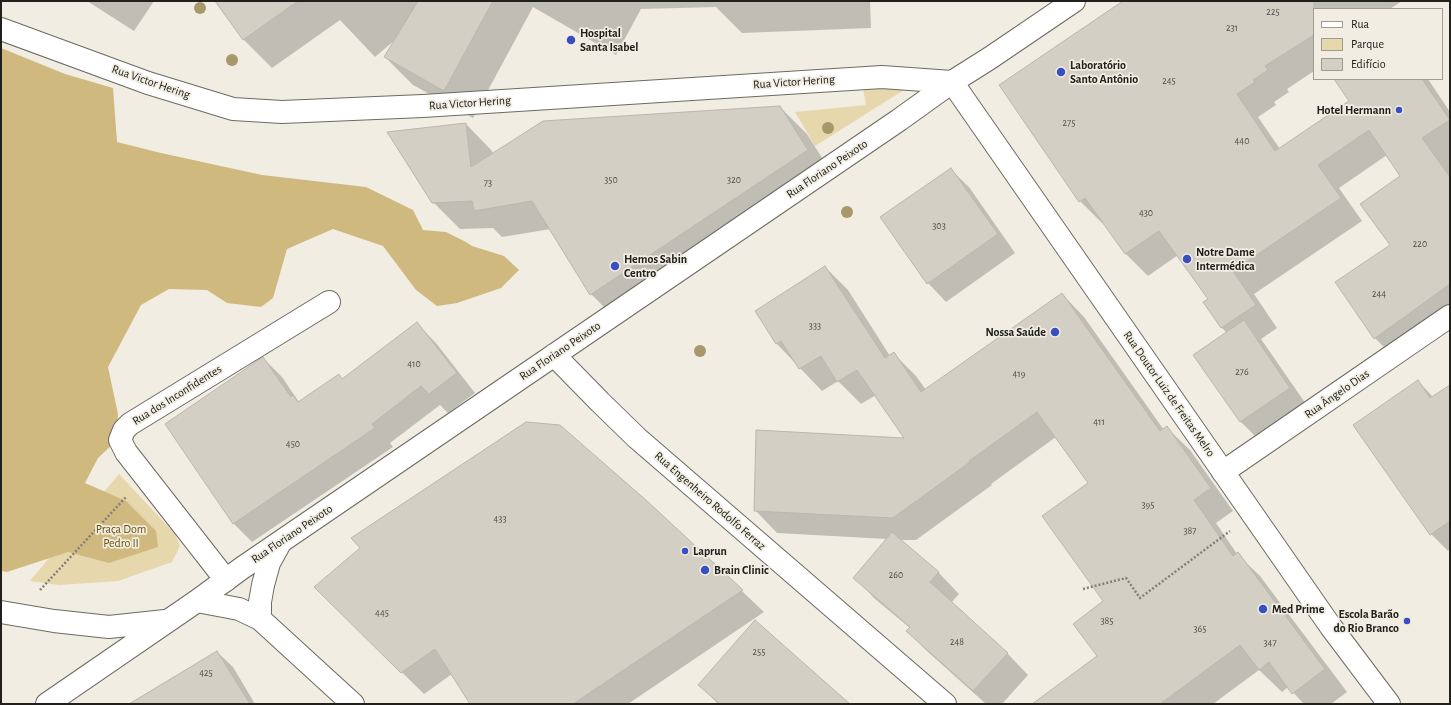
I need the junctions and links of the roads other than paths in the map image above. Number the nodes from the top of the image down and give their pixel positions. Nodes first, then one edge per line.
1 (1074, 1) edge
2 (1, 30) edge
3 (952, 82) junction
4 (329, 302) dead end
5 (1450, 316) edge
6 (554, 355) junction
7 (1223, 472) junction
8 (280, 543) junction
9 (226, 580) junction
10 (197, 601) junction
11 (9, 613) edge
12 (260, 619) junction
13 (166, 621) junction
14 (47, 704) edge
15 (353, 704) edge
16 (945, 704) edge
17 (1388, 704) edge

1 - 3 street, Rua Floriano Peixoto
2 - 3 street, Rua Victor Hering
3 - 6 street, Rua Floriano Peixoto
3 - 7 street, Rua Doutor Luiz de Freitas Melro
4 - 9 street, Rua dos Inconfidentes
5 - 7 street, Rua Ângelo Dias
6 - 8 street, Rua Floriano Peixoto
6 - 16 street, Rua Engenheiro Rodolfo Ferraz
7 - 17 street, Rua Doutor Luiz de Freitas Melro
8 - 9 street, Rua Floriano Peixoto
8 - 12 street
9 - 10 street, Rua Floriano Peixoto
10 - 12 street
10 - 13 street, Rua Floriano Peixoto
11 - 13 street
12 - 15 street
13 - 14 street, Rua Floriano Peixoto

